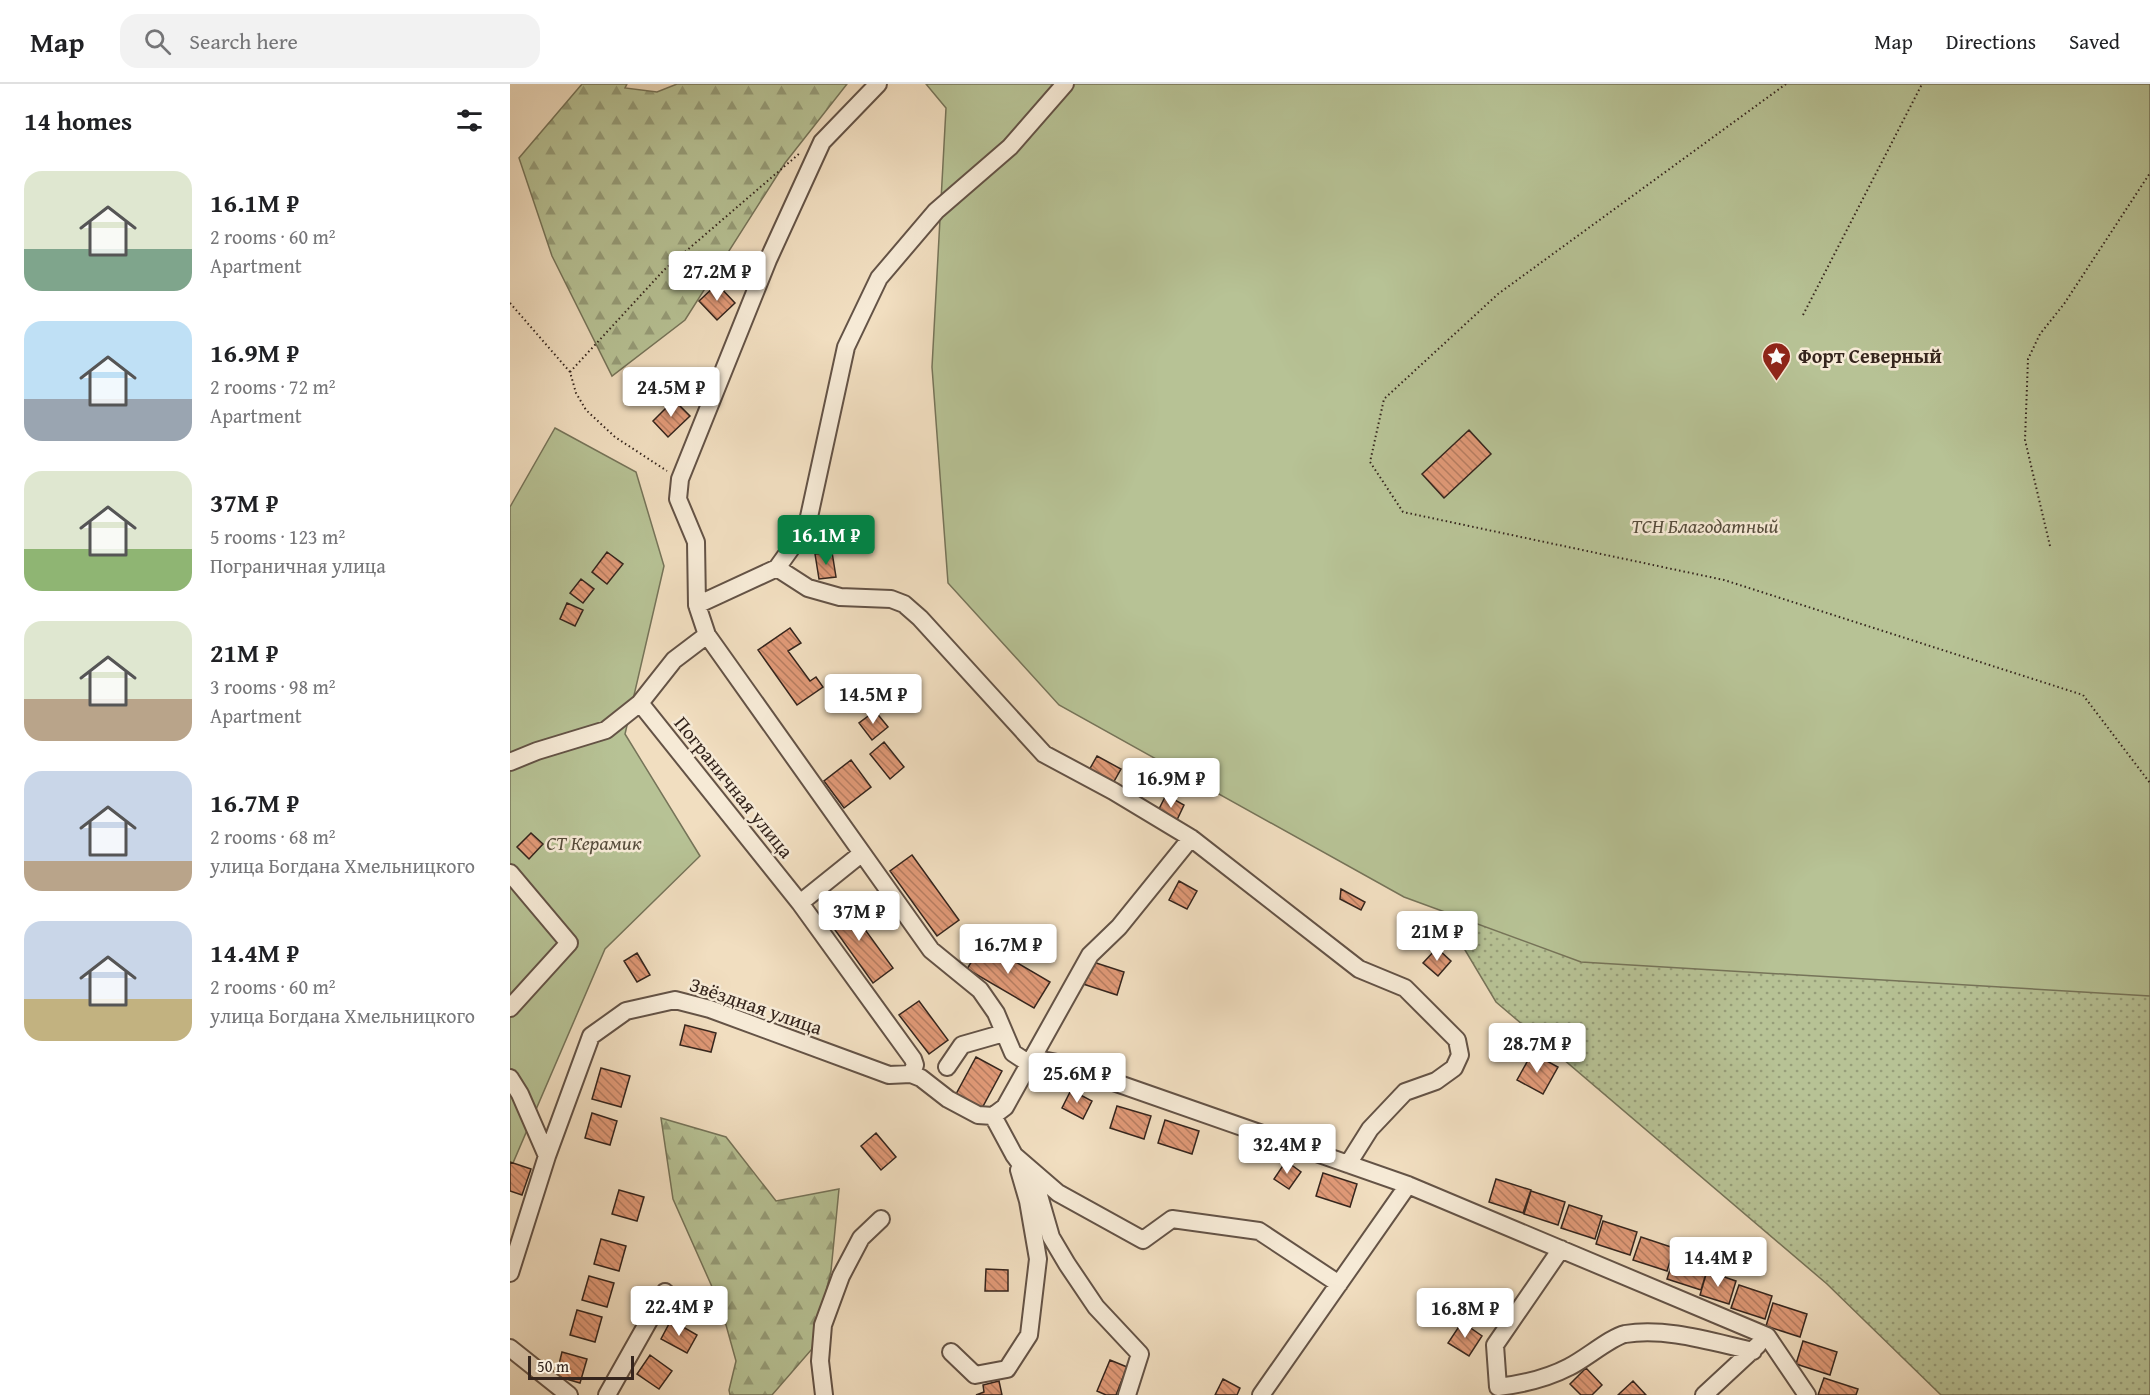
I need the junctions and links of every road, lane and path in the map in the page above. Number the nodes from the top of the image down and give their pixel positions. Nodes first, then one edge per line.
1 (878, 84) edge
2 (1065, 84) edge
3 (1786, 84) edge
4 (1922, 84) edge
5 (822, 142) junction
6 (2150, 173) edge
7 (510, 303) edge
8 (1803, 315) dead end
9 (570, 372) junction
10 (680, 479) junction
11 (2050, 546) dead end
12 (777, 568) junction
13 (697, 605) junction
14 (707, 635) junction
15 (640, 703) junction
16 (510, 762) edge
17 (2150, 783) edge
18 (1191, 838) junction
19 (861, 854) junction
20 (510, 873) edge
21 (800, 903) junction
22 (510, 1008) edge
23 (1004, 1033) junction
24 (1028, 1063) junction
25 (947, 1067) dead end
26 (911, 1074) junction
27 (510, 1078) edge
28 (993, 1116) junction
29 (1014, 1155) junction
30 (547, 1156) junction
31 (1348, 1164) junction
32 (1408, 1185) junction
33 (881, 1219) dead end
34 (1561, 1249) junction
35 (510, 1273) edge
36 (1339, 1284) junction
37 (665, 1292) dead end
38 (1767, 1336) junction
39 (510, 1348) edge
40 (1752, 1351) junction
41 (951, 1352) dead end
42 (569, 1395) edge
43 (607, 1395) edge
44 (824, 1395) edge
45 (1127, 1395) edge
46 (1262, 1395) edge
47 (1704, 1395) edge
48 (1807, 1395) edge

1 - 5 street
2 - 12 street
3 - 17 path
4 - 8 path
5 - 9 path
5 - 10 street
6 - 11 path
7 - 9 path
9 - 10 path
10 - 13 street
12 - 13 street
12 - 18 street
13 - 14 street
14 - 15 street
14 - 19 street
15 - 16 street
15 - 21 street, Пограничная улица
18 - 24 street
18 - 31 street
19 - 21 street
19 - 23 street
20 - 22 street
21 - 26 street, Пограничная улица
23 - 24 street
23 - 25 street
24 - 28 street
24 - 31 street
26 - 28 street
26 - 30 street, Звёздная улица
27 - 30 street
28 - 29 street
29 - 36 street
29 - 41 street
29 - 45 street
30 - 35 street, Звёздная улица
31 - 32 street
32 - 34 street
32 - 36 street
33 - 44 street
34 - 38 street
34 - 40 street
36 - 46 street
37 - 43 street
38 - 40 street
38 - 48 street
39 - 42 street
40 - 47 street

